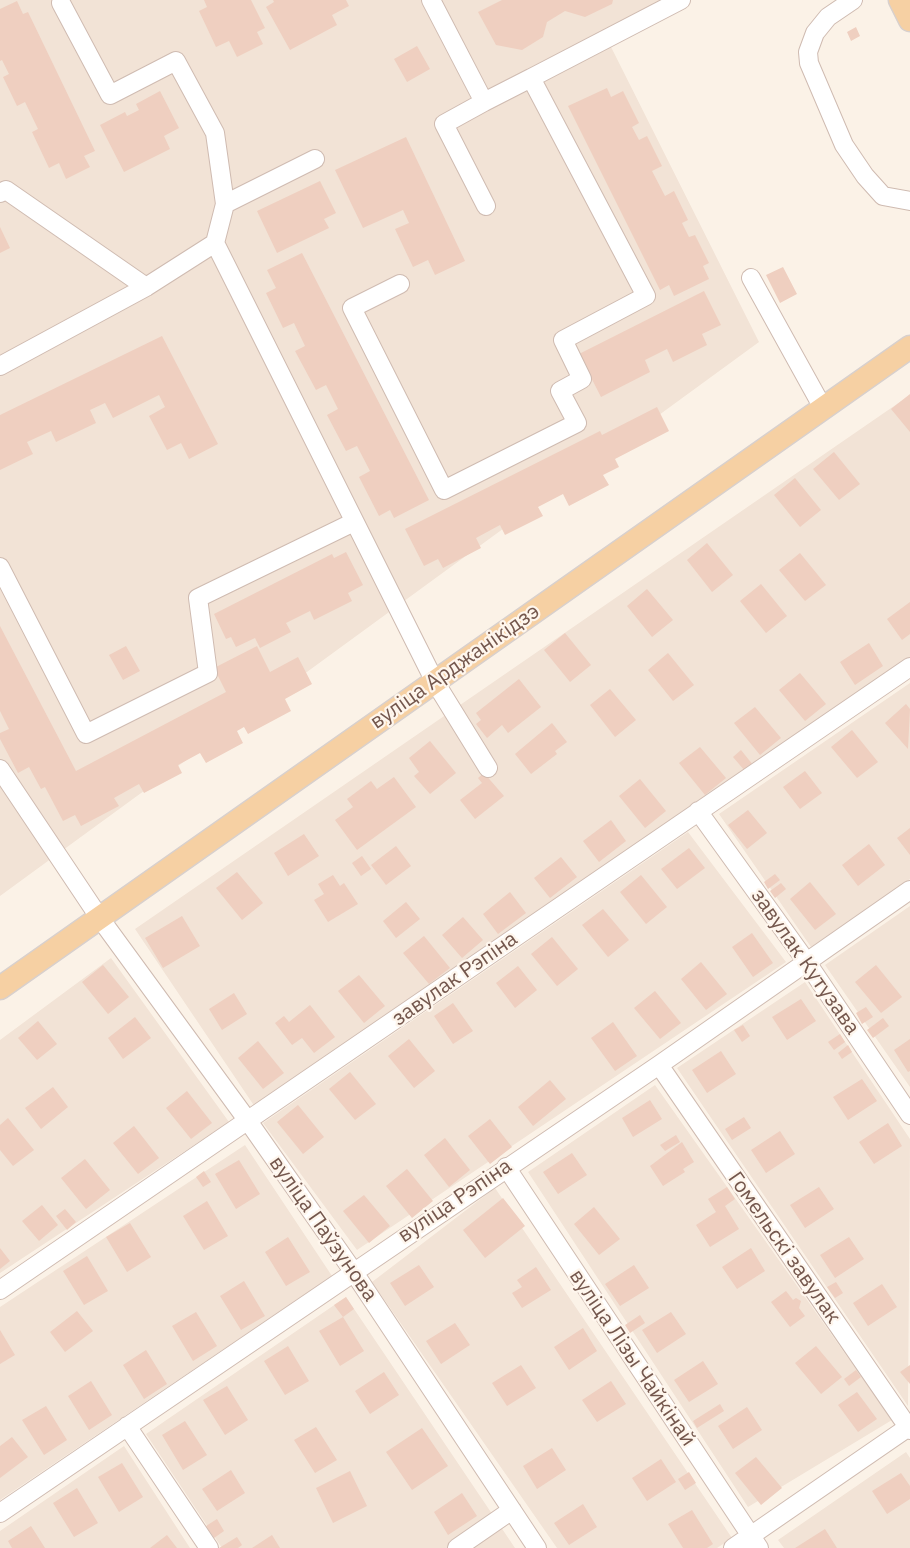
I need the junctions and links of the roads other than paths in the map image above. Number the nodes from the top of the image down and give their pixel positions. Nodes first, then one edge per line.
1 (681, 0) edge
2 (853, 0) edge
3 (900, 0) edge
4 (438, 2) edge
5 (61, 3) dead end
6 (910, 20) edge
7 (531, 78) junction
8 (484, 102) junction
9 (315, 159) dead end
10 (0, 193) edge
11 (910, 201) edge
12 (225, 204) junction
13 (486, 206) dead end
14 (215, 243) junction
15 (751, 278) dead end
16 (400, 284) dead end
17 (146, 287) junction
18 (910, 347) edge
19 (0, 366) edge
20 (823, 408) junction
21 (354, 522) junction
22 (0, 567) edge
23 (910, 668) edge
24 (435, 681) junction
25 (488, 768) dead end
26 (0, 769) edge
27 (698, 811) junction
28 (910, 890) edge
29 (99, 917) junction
30 (806, 961) junction
31 (0, 988) edge
32 (659, 1065) junction
33 (910, 1115) edge
34 (248, 1121) junction
35 (506, 1167) junction
36 (353, 1271) junction
37 (0, 1290) edge
38 (127, 1426) junction
39 (909, 1428) edge
40 (512, 1510) junction
41 (0, 1512) edge
42 (755, 1542) edge
43 (209, 1548) edge
44 (457, 1548) edge
45 (537, 1548) edge
46 (733, 1548) edge

1 - 7 street
2 - 11 street
3 - 6 main road
4 - 8 street
5 - 12 street
7 - 8 street
7 - 16 street
8 - 13 street
9 - 12 street
10 - 17 street
12 - 14 street
14 - 17 street
14 - 21 street
15 - 20 street
17 - 19 street
18 - 20 main road, вуліца Арджанікідзэ
20 - 24 main road, вуліца Арджанікідзэ
21 - 22 street
21 - 24 street
23 - 27 street, завулак Рэпіна
24 - 25 street
24 - 29 main road, вуліца Арджанікідзэ
26 - 29 street, вуліца Паўзунова
27 - 30 street, завулак Кутузава
27 - 34 street, завулак Рэпіна
28 - 30 street, вуліца Рэпіна
29 - 31 main road, вуліца Арджанікідзэ
29 - 34 street, вуліца Паўзунова
30 - 32 street, вуліца Рэпіна
30 - 33 street, завулак Кутузава
32 - 35 street, вуліца Рэпіна
32 - 39 street, Гомельскі завулак
34 - 36 street, вуліца Паўзунова
34 - 37 street, завулак Рэпіна
35 - 36 street, вуліца Рэпіна
35 - 42 street, вуліца Лізы Чайкінай
36 - 38 street, вуліца Рэпіна
36 - 40 street, вуліца Паўзунова
38 - 41 street, вуліца Рэпіна
38 - 43 street
39 - 42 street
40 - 44 street
40 - 45 street, вуліца Паўзунова
42 - 46 street

